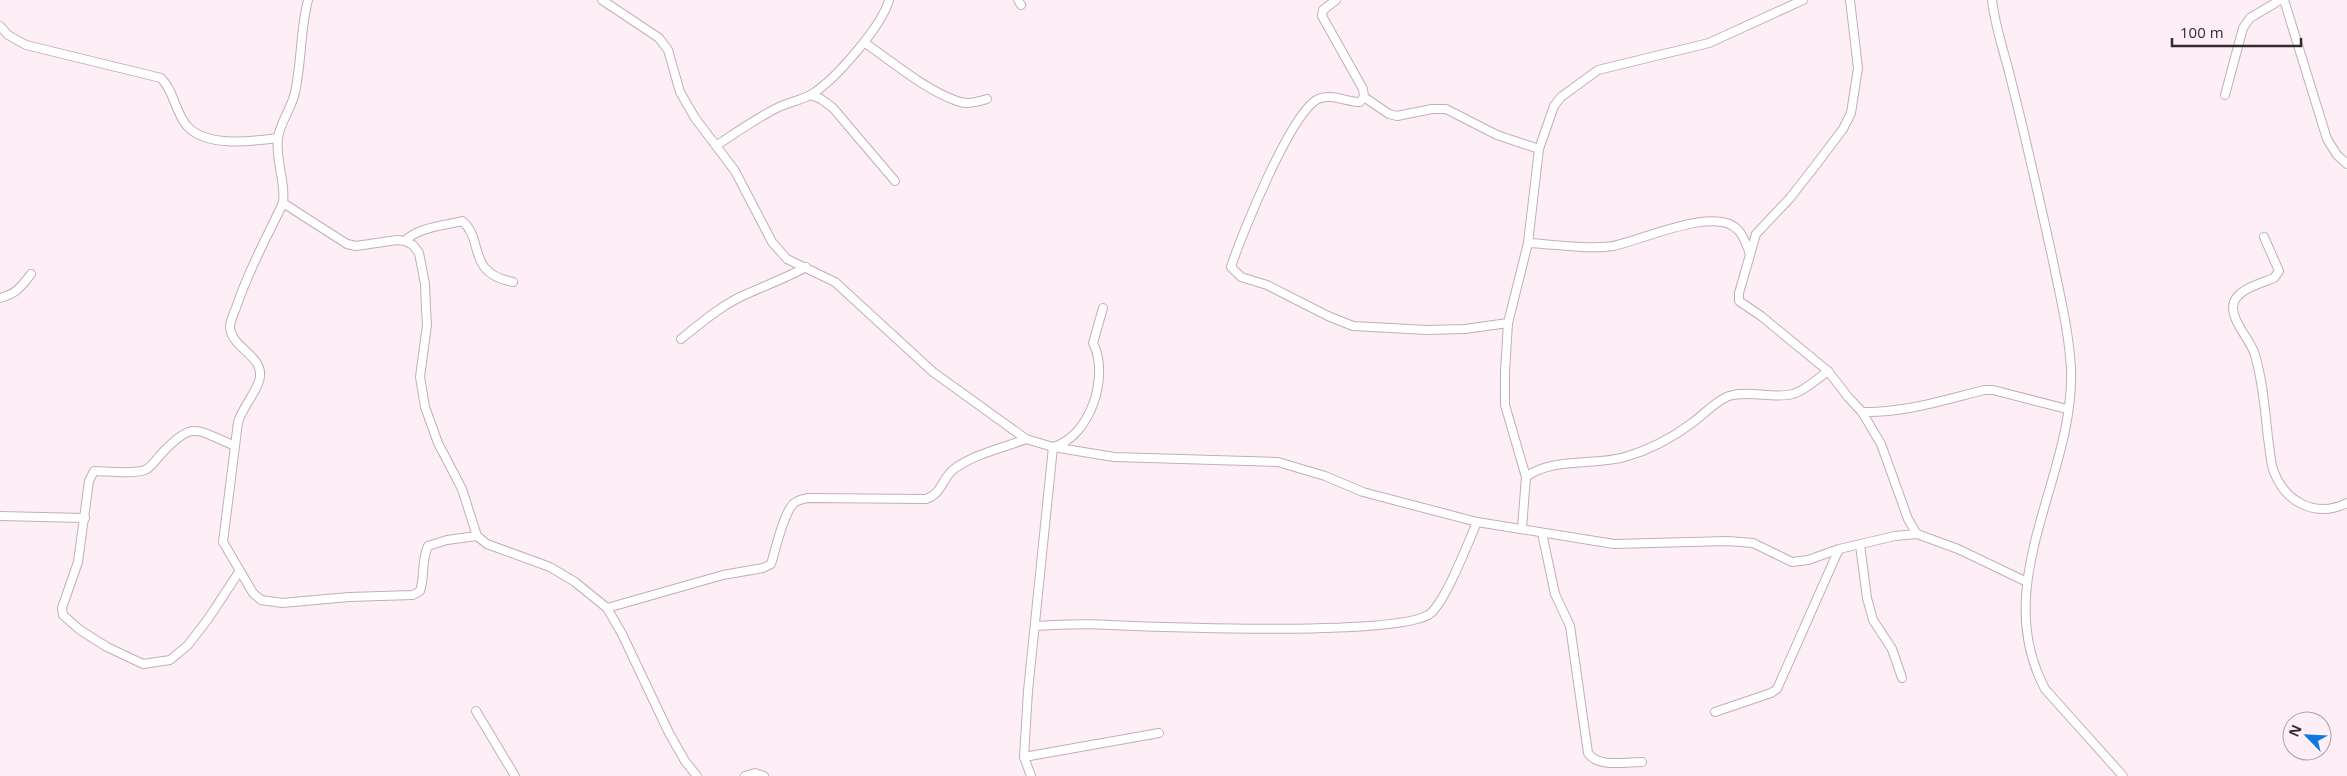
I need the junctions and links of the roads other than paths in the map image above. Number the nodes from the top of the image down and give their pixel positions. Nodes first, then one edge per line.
1 (308, 0) edge
2 (602, 0) edge
3 (889, 0) edge
4 (1336, 0) edge
5 (1803, 0) edge
6 (1850, 0) edge
7 (1992, 0) edge
8 (2282, 0) edge
9 (0, 26) edge
10 (865, 43) junction
11 (811, 95) junction
12 (2225, 95) dead end
13 (1364, 97) junction
14 (987, 100) dead end
15 (278, 138) junction
16 (717, 145) junction
17 (1539, 149) junction
18 (2347, 164) edge
19 (896, 181) dead end
20 (283, 203) junction
21 (2264, 237) dead end
22 (405, 241) junction
23 (1528, 243) junction
24 (1751, 255) junction
25 (806, 267) junction
26 (31, 274) dead end
27 (513, 282) dead end
28 (0, 298) edge
29 (1103, 308) dead end
30 (1508, 323) junction
31 (681, 339) dead end
32 (1828, 370) junction
33 (2067, 409) junction
34 (1862, 412) junction
35 (1026, 440) junction
36 (233, 445) junction
37 (1053, 447) junction
38 (1526, 477) junction
39 (2347, 503) edge
40 (0, 516) edge
41 (85, 518) junction
42 (1477, 522) junction
43 (1522, 528) junction
44 (1542, 533) junction
45 (1917, 534) junction
46 (476, 536) junction
47 (1860, 545) junction
48 (1839, 549) junction
49 (239, 572) junction
50 (2027, 582) junction
51 (607, 608) junction
52 (1035, 626) junction
53 (1902, 678) dead end
54 (476, 711) dead end
55 (1715, 712) dead end
56 (1159, 733) dead end
57 (1024, 758) junction
58 (1642, 762) dead end
59 (515, 776) edge
60 (697, 776) edge
61 (745, 776) edge
62 (764, 776) edge
63 (1030, 776) edge
64 (2123, 776) edge

1 - 15 street
2 - 16 street
3 - 10 street
4 - 13 street
5 - 17 street
6 - 24 street
7 - 33 street
8 - 12 street
8 - 18 street
9 - 15 street
10 - 11 street
10 - 14 street
11 - 16 street
11 - 19 street
13 - 17 street
13 - 30 street
15 - 20 street
16 - 25 street
17 - 23 street
20 - 22 street
20 - 36 street
21 - 39 street
22 - 27 street
22 - 46 street
23 - 24 street
23 - 30 street
24 - 32 street
25 - 31 street
25 - 35 street
26 - 28 street
29 - 37 street
30 - 38 street
32 - 34 street
32 - 38 street
33 - 34 street
33 - 50 street
34 - 45 street
35 - 37 street
35 - 51 street
36 - 41 street
36 - 49 street
37 - 42 street
37 - 52 street
38 - 43 street
40 - 41 street
41 - 49 street
42 - 43 street
42 - 52 street
43 - 44 street
44 - 48 street
44 - 58 street
45 - 47 street
45 - 50 street
46 - 49 street
46 - 51 street
47 - 48 street
47 - 53 street
48 - 55 street
50 - 64 street
51 - 60 street
52 - 57 street
54 - 59 street
56 - 57 street
57 - 63 street
61 - 62 street

